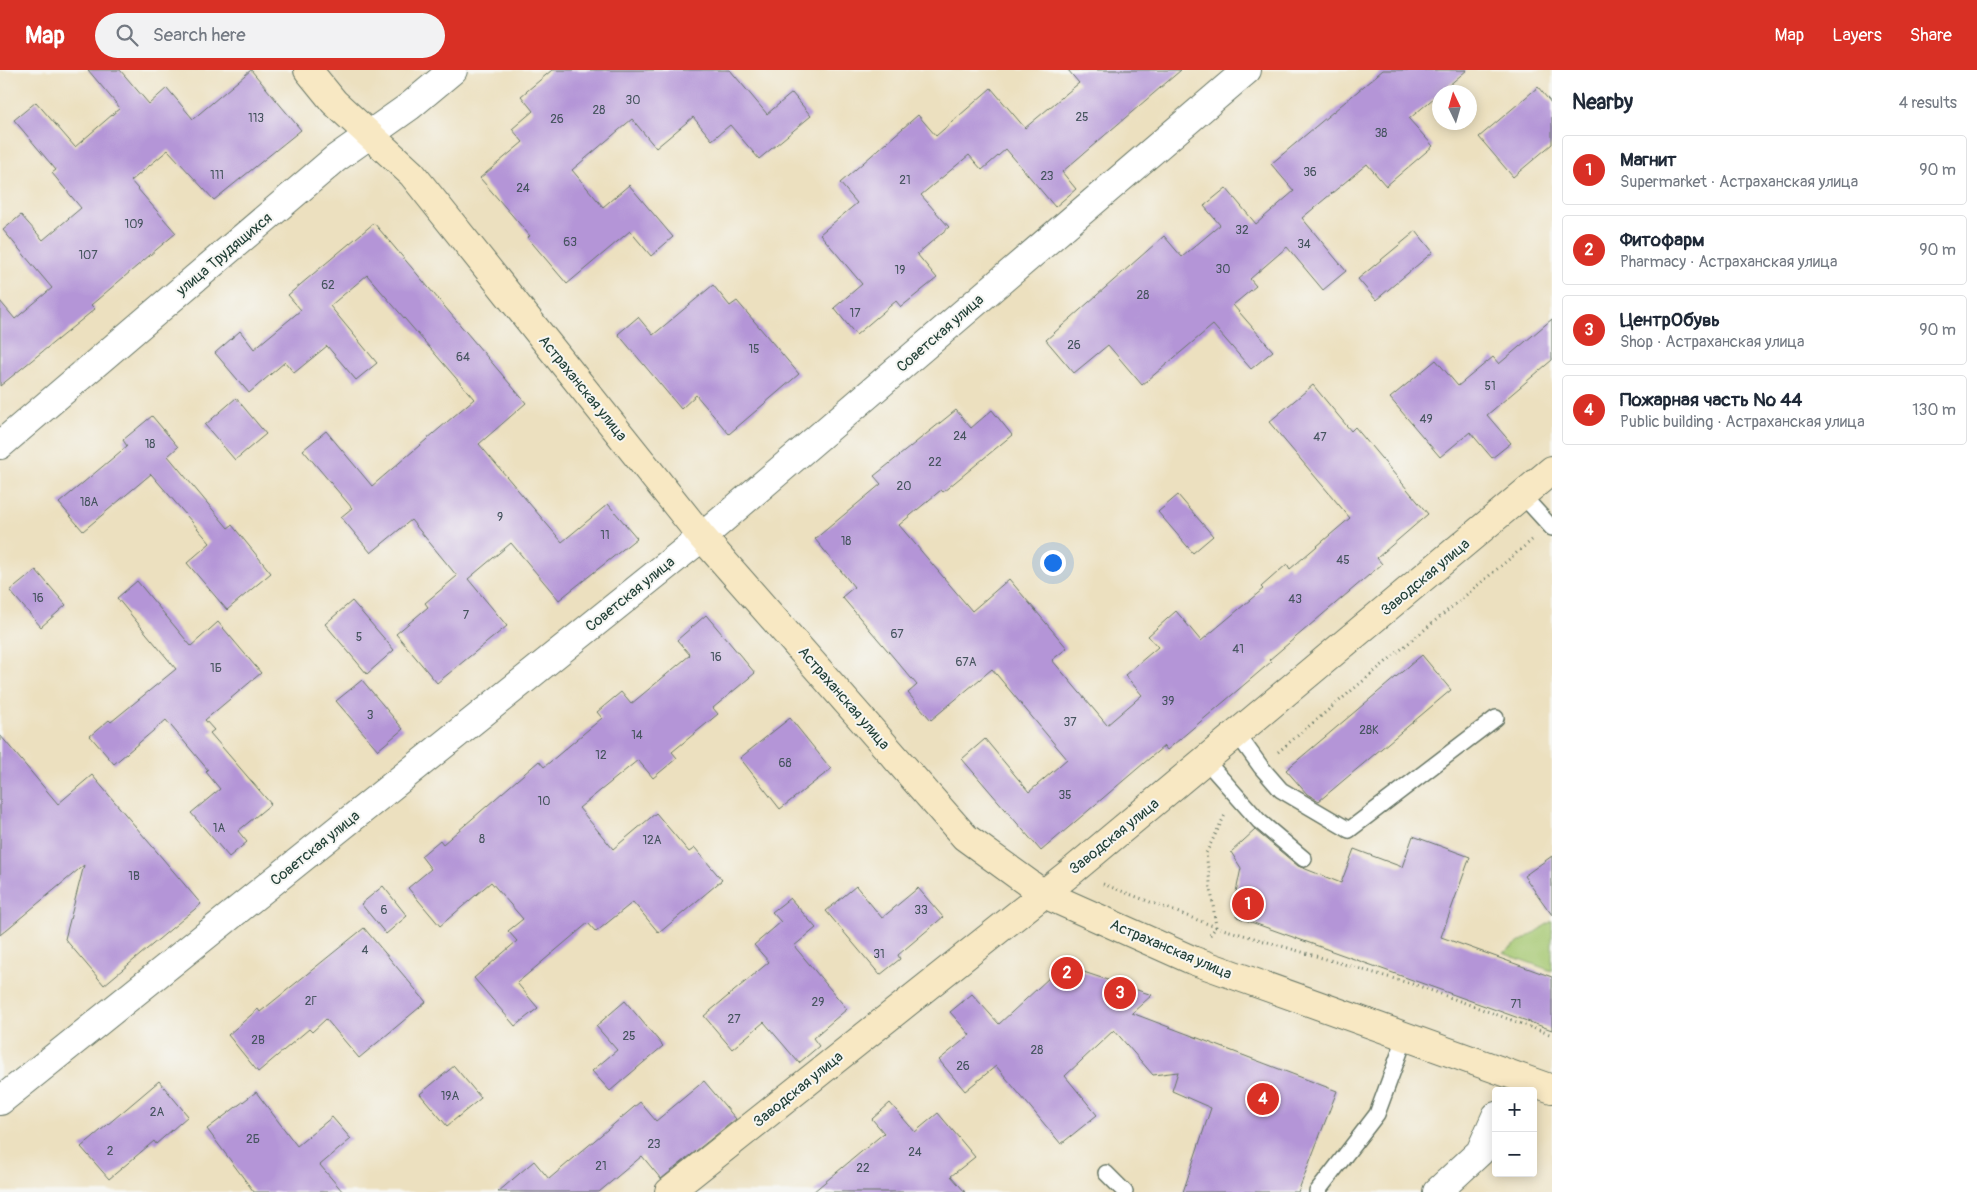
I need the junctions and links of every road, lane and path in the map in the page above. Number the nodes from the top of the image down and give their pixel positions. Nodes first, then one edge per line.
1 (308, 70) edge
2 (453, 70) edge
3 (1247, 70) edge
4 (370, 135) junction
5 (0, 445) edge
6 (1552, 470) edge
7 (1522, 495) junction
8 (1551, 527) edge
9 (702, 536) junction
10 (1496, 718) dead end
11 (1238, 735) junction
12 (1206, 760) junction
13 (1261, 767) junction
14 (1235, 794) junction
15 (1304, 859) dead end
16 (1071, 872) junction
17 (1042, 893) junction
18 (1216, 927) junction
19 (1192, 960) junction
20 (1552, 1035) edge
21 (1405, 1038) junction
22 (1510, 1083) edge
23 (1552, 1090) edge
24 (0, 1102) edge
25 (1492, 1125) edge
26 (1106, 1172) dead end
27 (669, 1192) edge
28 (1125, 1192) edge
29 (1317, 1192) edge
30 (1437, 1192) edge

1 - 4 street, Астраханская улица
2 - 4 street, улица Трудящихся
3 - 9 street, Советская улица
4 - 5 street, улица Трудящихся
4 - 9 street, Астраханская улица
6 - 7 street, Заводская улица
7 - 8 lane
7 - 11 street, Заводская улица
8 - 13 path
9 - 17 street, Астраханская улица
9 - 24 street, Советская улица
10 - 13 lane
11 - 12 street, Заводская улица
11 - 13 lane
12 - 14 lane
12 - 16 street, Заводская улица
14 - 15 lane
14 - 18 path
16 - 17 street, Заводская улица
16 - 18 path
17 - 19 street, Астраханская улица
17 - 27 street, Заводская улица
18 - 19 path
18 - 20 path
19 - 21 street, Астраханская улица
21 - 22 street, Астраханская улица
21 - 29 lane
22 - 23 street, Астраханская улица
25 - 30 street
26 - 28 lane

